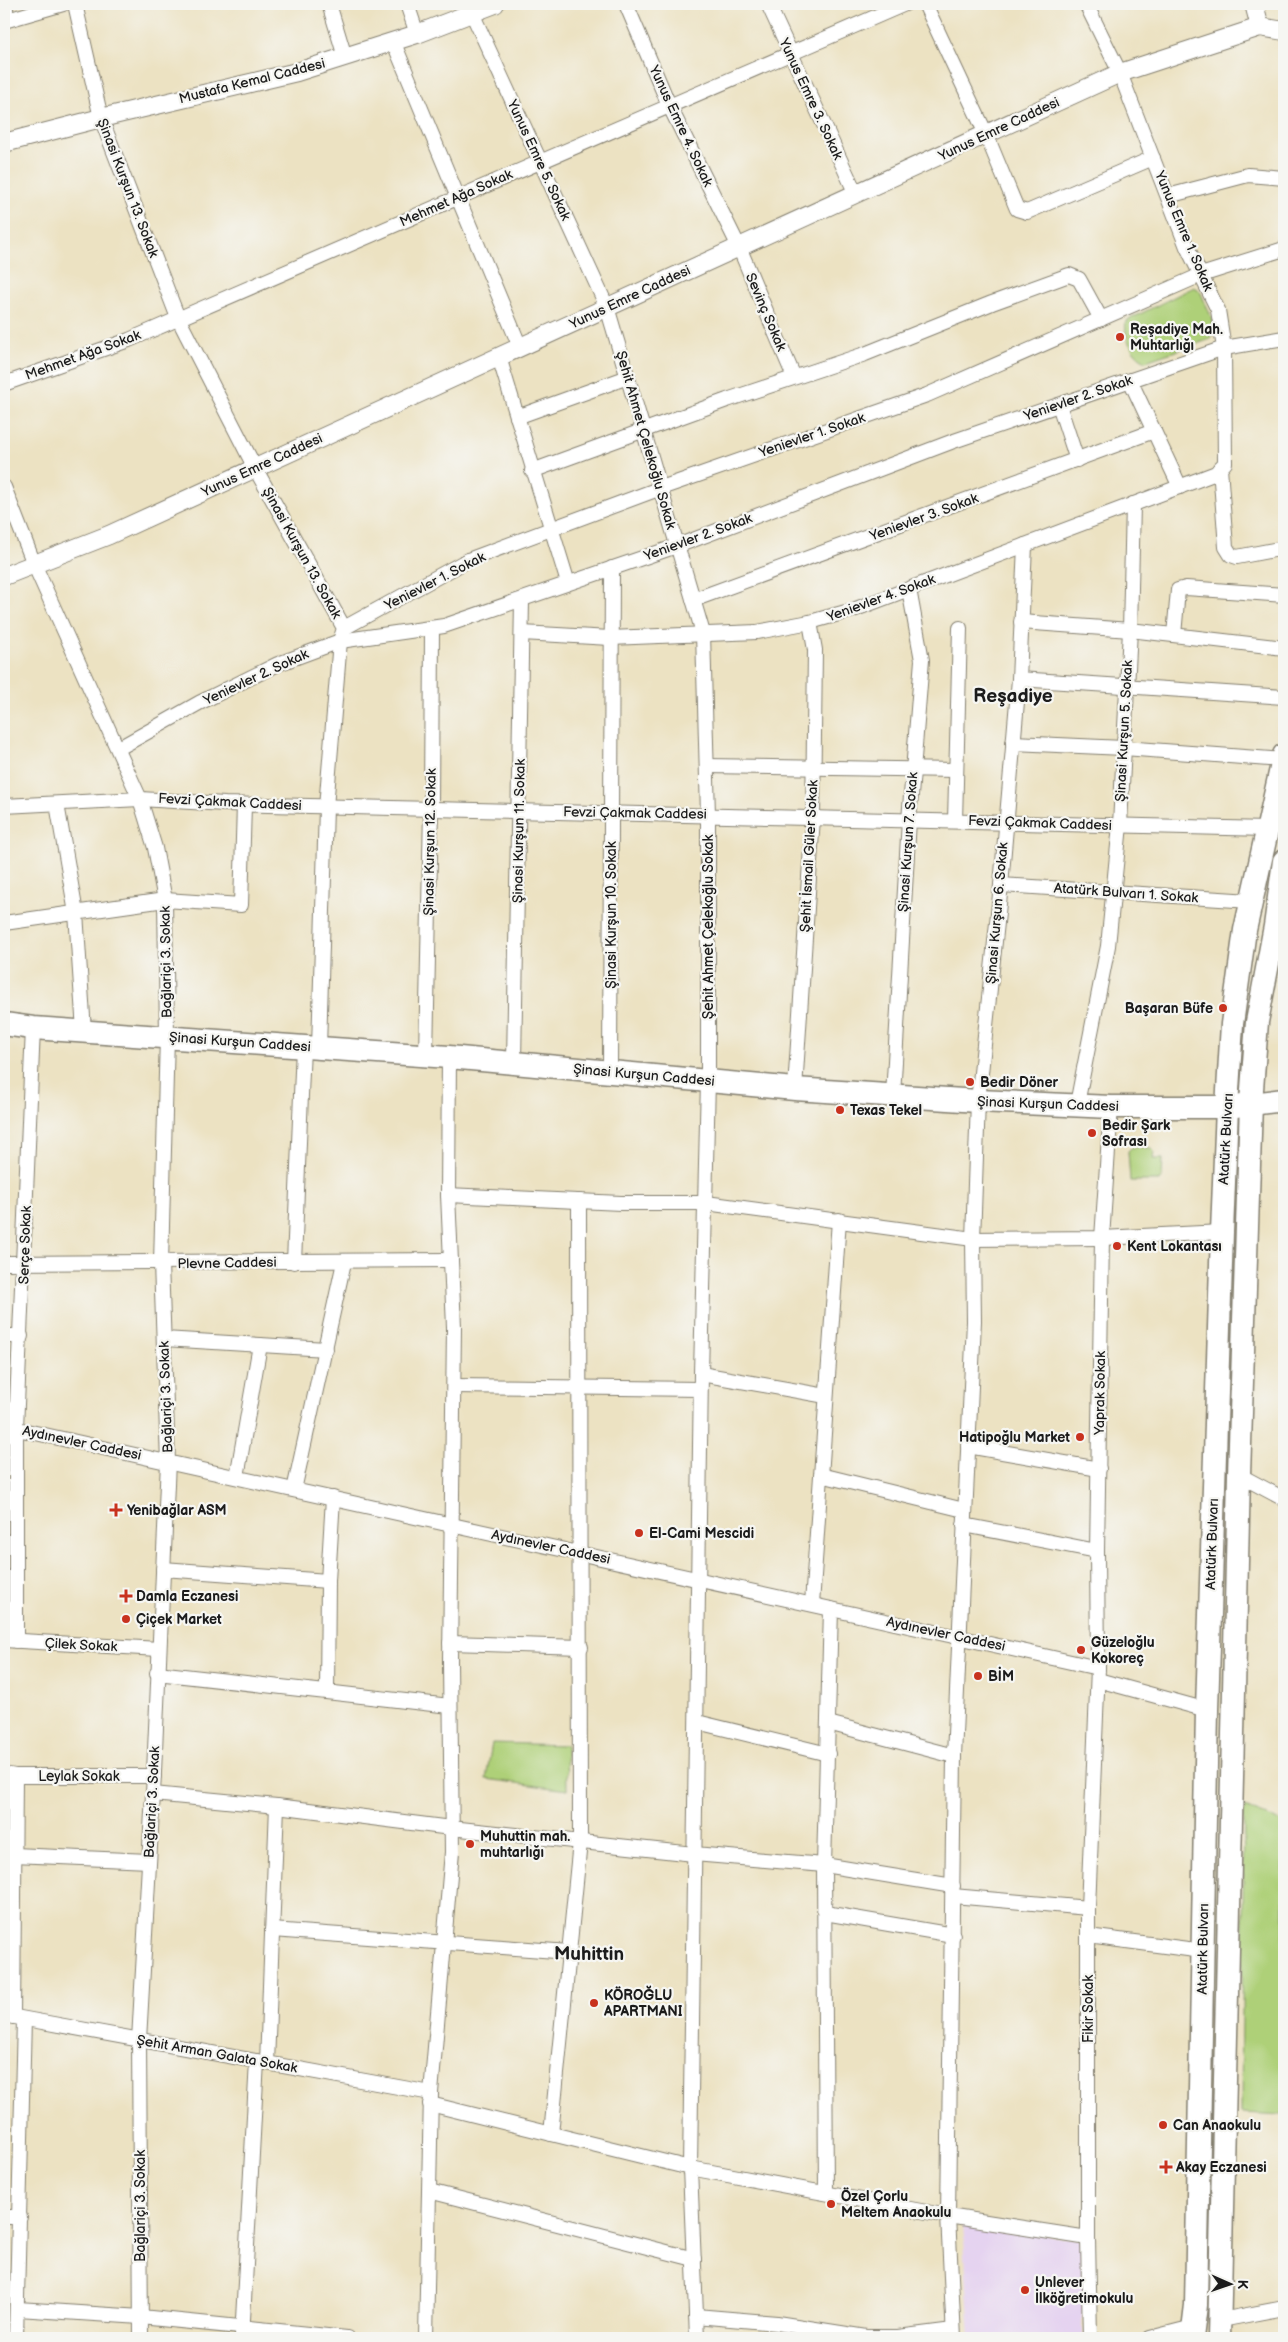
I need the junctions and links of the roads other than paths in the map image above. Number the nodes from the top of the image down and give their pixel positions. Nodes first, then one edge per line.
1 (6, 4) edge
2 (63, 4) edge
3 (75, 4) edge
4 (329, 4) edge
5 (407, 4) edge
6 (626, 4) edge
7 (768, 4) edge
8 (905, 4) edge
9 (925, 4) edge
10 (1086, 4) edge
11 (1254, 4) edge
12 (483, 7) edge
13 (5, 20) edge
14 (1260, 26) junction
15 (1284, 31) edge
16 (417, 34) junction
17 (392, 41) junction
18 (789, 53) junction
19 (345, 56) junction
20 (1120, 73) junction
21 (669, 105) junction
22 (101, 118) junction
23 (986, 134) junction
24 (4, 144) edge
25 (1154, 158) junction
26 (539, 161) junction
27 (1284, 178) edge
28 (856, 194) junction
29 (1168, 196) junction
30 (457, 199) junction
31 (739, 247) junction
32 (1284, 249) edge
33 (1201, 275) junction
34 (607, 307) junction
35 (178, 318) junction
36 (1101, 319) junction
37 (1284, 338) edge
38 (520, 347) junction
39 (1224, 348) junction
40 (499, 357) junction
41 (628, 377) junction
42 (794, 377) junction
43 (1130, 380) junction
44 (4, 384) edge
45 (1059, 405) junction
46 (517, 417) junction
47 (644, 431) junction
48 (1154, 431) junction
49 (1077, 460) junction
50 (256, 468) junction
51 (1220, 468) junction
52 (532, 471) junction
53 (4, 487) edge
54 (1180, 487) junction
55 (661, 488) junction
56 (1133, 504) junction
57 (551, 530) junction
58 (1025, 545) junction
59 (677, 546) junction
60 (1284, 548) edge
61 (34, 564) junction
62 (612, 568) junction
63 (4, 576) edge
64 (568, 583) junction
65 (909, 589) junction
66 (1284, 596) edge
67 (522, 600) junction
68 (693, 600) junction
69 (810, 622) junction
70 (1022, 622) junction
71 (432, 628) junction
72 (960, 628) dead end
73 (1130, 630) junction
74 (522, 633) junction
75 (342, 634) junction
76 (703, 634) junction
77 (1174, 635) junction
78 (610, 638) junction
79 (1284, 648) edge
80 (1019, 679) junction
81 (1127, 685) junction
82 (1284, 697) edge
83 (1013, 744) junction
84 (119, 748) junction
85 (1124, 748) junction
86 (1284, 758) edge
87 (706, 766) junction
88 (814, 769) junction
89 (913, 770) junction
90 (956, 770) junction
91 (140, 799) junction
92 (57, 804) junction
93 (244, 805) junction
94 (4, 806) edge
95 (326, 806) junction
96 (431, 809) junction
97 (520, 811) junction
98 (612, 813) junction
99 (708, 815) junction
100 (813, 818) junction
101 (909, 820) junction
102 (955, 821) junction
103 (1006, 822) junction
104 (1120, 825) junction
105 (1267, 829) junction
106 (1284, 862) edge
107 (1001, 886) junction
108 (1113, 891) junction
109 (165, 900) junction
110 (1251, 901) junction
111 (76, 913) junction
112 (4, 924) edge
113 (4, 1024) edge
114 (33, 1028) junction
115 (84, 1031) junction
116 (167, 1036) junction
117 (311, 1047) junction
118 (426, 1056) junction
119 (449, 1057) junction
120 (514, 1062) junction
121 (610, 1073) junction
122 (708, 1080) junction
123 (795, 1089) junction
124 (893, 1096) junction
125 (1284, 1100) edge
126 (978, 1102) junction
127 (1251, 1103) junction
128 (1078, 1104) junction
129 (1228, 1106) junction
130 (1111, 1107) junction
131 (448, 1195) junction
132 (580, 1201) junction
133 (706, 1203) junction
134 (839, 1220) junction
135 (1222, 1232) junction
136 (1102, 1238) junction
137 (973, 1239) junction
138 (451, 1260) junction
139 (294, 1262) junction
140 (344, 1262) junction
141 (4, 1263) edge
142 (24, 1264) junction
143 (161, 1264) junction
144 (4, 1336) edge
145 (21, 1336) junction
146 (164, 1338) junction
147 (260, 1345) junction
148 (326, 1349) junction
149 (701, 1374) junction
150 (454, 1386) junction
151 (581, 1387) junction
152 (700, 1389) junction
153 (826, 1396) junction
154 (10, 1427) edge
155 (968, 1446) junction
156 (168, 1462) junction
157 (1099, 1470) junction
158 (821, 1475) junction
159 (1239, 1475) junction
160 (238, 1478) junction
161 (294, 1490) junction
162 (333, 1498) junction
163 (1284, 1499) edge
164 (964, 1510) junction
165 (10, 1515) edge
166 (451, 1525) junction
167 (964, 1525) junction
168 (1096, 1551) junction
169 (581, 1553) junction
170 (163, 1569) junction
171 (699, 1580) junction
172 (328, 1581) junction
173 (812, 1604) junction
174 (831, 1609) junction
175 (958, 1637) junction
176 (10, 1640) edge
177 (450, 1643) junction
178 (581, 1647) junction
179 (159, 1649) junction
180 (157, 1673) junction
181 (1098, 1674) junction
182 (328, 1692) junction
183 (450, 1706) junction
184 (1208, 1710) junction
185 (696, 1722) junction
186 (828, 1723) junction
187 (828, 1754) junction
188 (954, 1756) junction
189 (9, 1775) edge
190 (154, 1776) junction
191 (153, 1794) junction
192 (277, 1806) junction
193 (451, 1828) junction
194 (580, 1842) junction
195 (14, 1854) junction
196 (694, 1854) junction
197 (149, 1861) junction
198 (824, 1865) junction
199 (953, 1891) junction
200 (1088, 1908) junction
201 (826, 1913) junction
202 (272, 1930) junction
203 (953, 1935) junction
204 (1088, 1936) junction
205 (444, 1942) junction
206 (1203, 1951) junction
207 (569, 1952) junction
208 (13, 2017) edge
209 (139, 2040) junction
210 (262, 2062) junction
211 (430, 2099) junction
212 (551, 2134) junction
213 (690, 2168) junction
214 (429, 2191) junction
215 (826, 2193) junction
216 (20, 2216) junction
217 (948, 2216) junction
218 (4, 2217) edge
219 (1088, 2238) junction
220 (694, 2258) junction
221 (1284, 2308) edge
222 (18, 2309) junction
223 (696, 2316) junction
224 (141, 2317) junction
225 (1220, 2329) edge
226 (242, 2333) edge
227 (1192, 2333) edge
228 (954, 2334) edge
229 (322, 2337) edge
230 (16, 2338) edge
231 (141, 2338) edge
232 (347, 2338) edge
233 (428, 2338) edge
234 (697, 2338) edge
235 (1090, 2338) edge
236 (1150, 2338) edge

1 - 13 street
2 - 13 street
3 - 22 street, Şinasi Kurşun 13. Sokak
4 - 19 street
5 - 16 street
6 - 21 street, Yunus Emre 4. Sokak
7 - 18 street, Yunus Emre 3. Sokak
8 - 18 street, Mehmet Ağa Sokak
9 - 23 street
10 - 20 street, Yunus Emre 1. Sokak
11 - 14 street
12 - 16 street, Mustafa Kemal Caddesi
12 - 26 street, Yunus Emre 5. Sokak
14 - 15 street
14 - 20 street, Yunus Emre Caddesi
16 - 17 street, Mustafa Kemal Caddesi
17 - 19 street, Mustafa Kemal Caddesi
17 - 30 street
18 - 21 street, Mehmet Ağa Sokak
18 - 28 street, Yunus Emre 3. Sokak
19 - 22 street, Mustafa Kemal Caddesi
20 - 23 street, Yunus Emre Caddesi
20 - 25 street, Yunus Emre 1. Sokak
21 - 26 street, Mehmet Ağa Sokak
21 - 31 street, Yunus Emre 4. Sokak
22 - 24 street, Mustafa Kemal Caddesi
22 - 35 street, Şinasi Kurşun 13. Sokak
23 - 25 street
23 - 28 street, Yunus Emre Caddesi
25 - 29 street, Yunus Emre 1. Sokak
26 - 30 street, Mehmet Ağa Sokak
26 - 34 street, Yunus Emre 5. Sokak
27 - 29 street
28 - 31 street, Yunus Emre Caddesi
29 - 33 street, Yunus Emre 1. Sokak
30 - 35 street, Mehmet Ağa Sokak
30 - 38 street
31 - 34 street, Yunus Emre Caddesi
31 - 42 street, Sevinç Sokak
32 - 33 street, Yenievler 1. Sokak
33 - 36 street, Yenievler 1. Sokak
33 - 39 street, Yunus Emre 1. Sokak
34 - 38 street, Yunus Emre Caddesi
34 - 41 street, Şehit Ahmet Çelekoğlu Sokak
35 - 44 street, Mehmet Ağa Sokak
35 - 50 street, Şinasi Kurşun 13. Sokak
36 - 42 street
36 - 55 street, Yenievler 1. Sokak
37 - 39 street, Yenievler 2. Sokak
38 - 40 street, Yunus Emre Caddesi
39 - 43 street, Yenievler 2. Sokak
39 - 51 street, Yunus Emre 1. Sokak
40 - 46 street
40 - 50 street, Yunus Emre Caddesi
41 - 46 street
41 - 47 street, Şehit Ahmet Çelekoğlu Sokak
42 - 47 street
43 - 45 street, Yenievler 2. Sokak
43 - 48 street
45 - 49 street
45 - 59 street, Yenievler 2. Sokak
46 - 52 street
47 - 52 street
47 - 55 street, Şehit Ahmet Çelekoğlu Sokak
48 - 49 street, Yenievler 3. Sokak
48 - 54 street
49 - 68 street, Yenievler 3. Sokak
50 - 61 street, Yunus Emre Caddesi
50 - 75 street, Şinasi Kurşun 13. Sokak
51 - 54 street, Yenievler 4. Sokak
51 - 60 street, Yunus Emre 1. Sokak
52 - 57 street
53 - 61 street, Bağlariçi 3. Sokak
54 - 56 street, Yenievler 4. Sokak
55 - 57 street, Yenievler 1. Sokak
55 - 59 street, Şehit Ahmet Çelekoğlu Sokak
56 - 58 street, Yenievler 4. Sokak
56 - 73 street, Şinasi Kurşun 5. Sokak
57 - 64 street
57 - 75 street, Yenievler 1. Sokak
58 - 65 street, Yenievler 4. Sokak
58 - 70 street, Şinasi Kurşun 6. Sokak
59 - 62 street, Yenievler 2. Sokak
59 - 68 street, Şehit Ahmet Çelekoğlu Sokak
61 - 63 street, Yunus Emre Caddesi
61 - 84 street, Bağlariçi 3. Sokak
62 - 64 street, Yenievler 2. Sokak
62 - 78 street, Şinasi Kurşun 10. Sokak
64 - 67 street, Yenievler 2. Sokak
65 - 69 street, Yenievler 4. Sokak
65 - 89 street, Şinasi Kurşun 7. Sokak
66 - 77 street
67 - 71 street, Yenievler 2. Sokak
67 - 74 street, Şinasi Kurşun 11. Sokak
68 - 76 street, Şehit Ahmet Çelekoğlu Sokak
69 - 76 street, Yenievler 4. Sokak
69 - 88 street, Şehit İsmail Güler Sokak
70 - 73 street
70 - 80 street, Şinasi Kurşun 6. Sokak
71 - 75 street, Yenievler 2. Sokak
71 - 96 street, Şinasi Kurşun 12. Sokak
72 - 90 street
73 - 77 street
73 - 81 street, Şinasi Kurşun 5. Sokak
74 - 78 street, Yenievler 4. Sokak
74 - 97 street, Şinasi Kurşun 11. Sokak
75 - 84 street, Yenievler 2. Sokak
75 - 95 street
76 - 78 street, Yenievler 4. Sokak
76 - 87 street, Şehit Ahmet Çelekoğlu Sokak
77 - 79 street
78 - 98 street, Şinasi Kurşun 10. Sokak
80 - 81 street
80 - 83 street, Şinasi Kurşun 6. Sokak
81 - 82 street
81 - 85 street, Şinasi Kurşun 5. Sokak
83 - 85 street
83 - 103 street, Şinasi Kurşun 6. Sokak
84 - 91 street, Bağlariçi 3. Sokak
85 - 86 street
85 - 104 street, Şinasi Kurşun 5. Sokak
86 - 105 main road, Atatürk Bulvarı
87 - 88 street
87 - 99 street, Şehit Ahmet Çelekoğlu Sokak
88 - 89 street
88 - 100 street, Şehit İsmail Güler Sokak
89 - 90 street
89 - 101 street, Şinasi Kurşun 7. Sokak
90 - 102 street
91 - 92 street, Fevzi Çakmak Caddesi
91 - 93 street, Fevzi Çakmak Caddesi
91 - 109 street, Bağlariçi 3. Sokak
92 - 94 street, Fevzi Çakmak Caddesi
92 - 111 street
93 - 95 street, Fevzi Çakmak Caddesi
93 - 109 street
95 - 96 street, Fevzi Çakmak Caddesi
95 - 117 street
96 - 97 street, Fevzi Çakmak Caddesi
96 - 118 street, Şinasi Kurşun 12. Sokak
97 - 98 street, Fevzi Çakmak Caddesi
97 - 120 street, Şinasi Kurşun 11. Sokak
98 - 99 street, Fevzi Çakmak Caddesi
98 - 121 street, Şinasi Kurşun 10. Sokak
99 - 100 street, Fevzi Çakmak Caddesi
99 - 122 street, Şehit Ahmet Çelekoğlu Sokak
100 - 101 street, Fevzi Çakmak Caddesi
100 - 123 street, Şehit İsmail Güler Sokak
101 - 102 street, Fevzi Çakmak Caddesi
101 - 124 street, Şinasi Kurşun 7. Sokak
102 - 103 street, Fevzi Çakmak Caddesi
103 - 104 street, Fevzi Çakmak Caddesi
103 - 107 street, Şinasi Kurşun 6. Sokak
104 - 105 street, Fevzi Çakmak Caddesi
104 - 108 street, Şinasi Kurşun 5. Sokak
105 - 110 main road, Atatürk Bulvarı
106 - 127 main road, Atatürk Bulvarı
107 - 108 street, Atatürk Bulvarı 1. Sokak
107 - 126 street, Şinasi Kurşun 6. Sokak
108 - 110 street, Atatürk Bulvarı 1. Sokak
108 - 128 street, Şinasi Kurşun 5. Sokak
109 - 111 street
109 - 116 street, Bağlariçi 3. Sokak
110 - 129 main road, Atatürk Bulvarı
111 - 112 street
111 - 115 street
113 - 114 main road, Şinasi Kurşun Caddesi
114 - 115 main road, Şinasi Kurşun Caddesi
114 - 142 street, Serçe Sokak
115 - 116 main road, Şinasi Kurşun Caddesi
116 - 117 main road, Şinasi Kurşun Caddesi
116 - 143 street, Bağlariçi 3. Sokak
117 - 118 main road, Şinasi Kurşun Caddesi
117 - 139 street
118 - 119 main road, Şinasi Kurşun Caddesi
119 - 120 main road, Şinasi Kurşun Caddesi
119 - 131 street
120 - 121 main road, Şinasi Kurşun Caddesi
121 - 122 main road, Şinasi Kurşun Caddesi
122 - 123 main road, Şinasi Kurşun Caddesi
122 - 133 street, Şehit Ahmet Çelekoğlu Sokak
123 - 124 main road, Şinasi Kurşun Caddesi
124 - 126 main road, Şinasi Kurşun Caddesi
125 - 127 main road, Şinasi Kurşun Caddesi
126 - 128 main road, Şinasi Kurşun Caddesi
126 - 137 street, Şinasi Kurşun 6. Sokak
127 - 129 main road, Şinasi Kurşun Caddesi
127 - 159 main road, Atatürk Bulvarı
128 - 130 main road, Şinasi Kurşun Caddesi
129 - 130 main road, Şinasi Kurşun Caddesi
129 - 135 main road, Atatürk Bulvarı
130 - 136 street, Yaprak Sokak
131 - 132 street
131 - 138 street
132 - 133 street
132 - 151 street
133 - 134 street
133 - 149 street, Şehit Ahmet Çelekoğlu Sokak
134 - 137 street
134 - 153 street
135 - 136 street
135 - 184 main road, Atatürk Bulvarı
136 - 137 street
136 - 157 street, Yaprak Sokak
137 - 155 street, Şinasi Kurşun 6. Sokak
138 - 140 street, Plevne Caddesi
138 - 150 street
139 - 140 street, Plevne Caddesi
139 - 143 street, Plevne Caddesi
140 - 148 street
141 - 142 street, Plevne Caddesi
142 - 143 street, Plevne Caddesi
142 - 145 street, Serçe Sokak
143 - 146 street, Bağlariçi 3. Sokak
144 - 145 street
145 - 154 street, Serçe Sokak
146 - 147 street
146 - 156 street, Bağlariçi 3. Sokak
147 - 148 street
147 - 160 street
148 - 161 street
149 - 152 street, Şehit Ahmet Çelekoğlu Sokak
149 - 153 street
150 - 151 street
150 - 166 street
151 - 152 street
151 - 169 street
152 - 171 street, Şehit Ahmet Çelekoğlu Sokak
153 - 158 street
154 - 156 street, Aydınevler Caddesi
154 - 165 street, Serçe Sokak
155 - 157 street
155 - 164 street, Şinasi Kurşun 6. Sokak
156 - 160 street, Aydınevler Caddesi
156 - 170 street, Bağlariçi 3. Sokak
157 - 168 street, Yaprak Sokak
158 - 164 street
158 - 173 street
159 - 163 street
159 - 225 main road, Atatürk Bulvarı
160 - 161 street, Aydınevler Caddesi
161 - 162 street, Aydınevler Caddesi
162 - 166 street, Aydınevler Caddesi
162 - 172 street
164 - 167 street, Şinasi Kurşun 6. Sokak
165 - 176 street, Serçe Sokak
166 - 169 street, Aydınevler Caddesi
166 - 177 street
167 - 168 street
167 - 175 street, Şinasi Kurşun 6. Sokak
168 - 181 street, Yaprak Sokak
169 - 171 street, Aydınevler Caddesi
169 - 178 street
170 - 172 street
170 - 179 street, Bağlariçi 3. Sokak
171 - 173 street, Aydınevler Caddesi
171 - 185 street, Şehit Ahmet Çelekoğlu Sokak
172 - 182 street
173 - 174 street, Aydınevler Caddesi
174 - 175 street, Aydınevler Caddesi
174 - 186 street
175 - 181 street, Aydınevler Caddesi
175 - 188 street, Şinasi Kurşun 6. Sokak
176 - 179 street, Çilek Sokak
177 - 178 street
177 - 183 street
178 - 194 street
179 - 180 street, Bağlariçi 3. Sokak
180 - 182 street
180 - 190 street, Bağlariçi 3. Sokak
181 - 184 street, Aydınevler Caddesi
181 - 200 street, Fikir Sokak
182 - 183 street
183 - 193 street
184 - 206 main road, Atatürk Bulvarı
185 - 187 street
185 - 196 street, Şehit Ahmet Çelekoğlu Sokak
186 - 187 street
186 - 188 street
187 - 198 street
188 - 199 street, Şinasi Kurşun 6. Sokak
189 - 190 street, Leylak Sokak
189 - 195 street
190 - 191 street, Bağlariçi 3. Sokak
191 - 192 street
191 - 197 street, Bağlariçi 3. Sokak
192 - 193 street
192 - 202 street
193 - 194 street
193 - 205 street
194 - 196 street
194 - 207 street
195 - 197 street
195 - 208 street
196 - 198 street
196 - 213 street, Şehit Ahmet Çelekoğlu Sokak
197 - 209 street, Bağlariçi 3. Sokak
198 - 199 street
198 - 201 street
199 - 200 street
199 - 203 street, Şinasi Kurşun 6. Sokak
200 - 204 street, Fikir Sokak
201 - 203 street
201 - 215 street
202 - 205 street
202 - 210 street
203 - 217 street, Şinasi Kurşun 6. Sokak
204 - 206 street
204 - 219 street, Fikir Sokak
205 - 207 street
205 - 211 street
206 - 227 main road, Atatürk Bulvarı
207 - 212 street
208 - 209 street, Şehit Arman Galata Sokak
208 - 216 street
209 - 210 street, Şehit Arman Galata Sokak
209 - 224 street, Bağlariçi 3. Sokak
210 - 211 street, Şehit Arman Galata Sokak
210 - 226 street
211 - 212 street, Şehit Arman Galata Sokak
211 - 214 street
212 - 213 street, Şehit Arman Galata Sokak
213 - 215 street, Şehit Arman Galata Sokak
213 - 220 street, Şehit Ahmet Çelekoğlu Sokak
214 - 220 street
214 - 233 street
215 - 217 street, Şehit Arman Galata Sokak
216 - 218 street
216 - 222 street
217 - 219 street, Şehit Arman Galata Sokak
217 - 228 street, Şinasi Kurşun 6. Sokak
219 - 235 street, Fikir Sokak
220 - 223 street, Şehit Ahmet Çelekoğlu Sokak
221 - 225 street
222 - 224 street
222 - 230 street
223 - 228 street
223 - 234 street, Şehit Ahmet Çelekoğlu Sokak
224 - 226 street
224 - 231 street, Bağlariçi 3. Sokak
226 - 229 street
227 - 236 street
229 - 232 street

